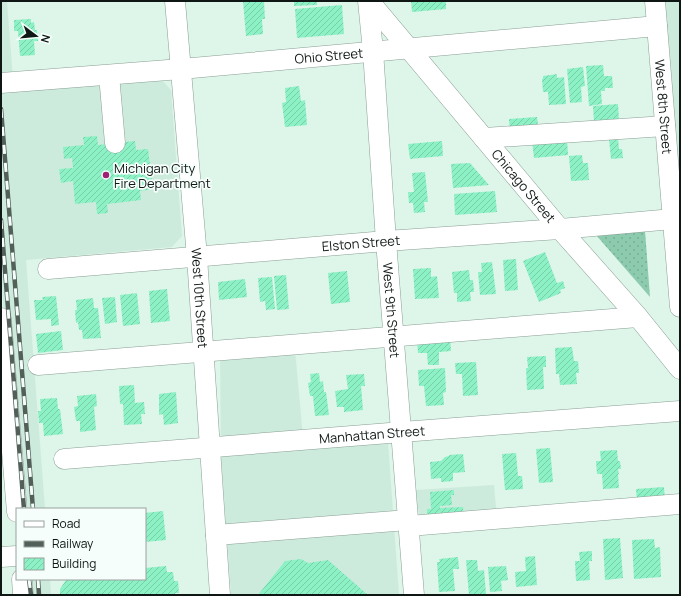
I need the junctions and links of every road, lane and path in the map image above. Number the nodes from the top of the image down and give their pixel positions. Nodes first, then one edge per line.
1 (175, 1) edge
2 (368, 1) edge
3 (655, 1) edge
4 (657, 26) junction
5 (408, 48) junction
6 (373, 51) junction
7 (181, 69) junction
8 (110, 75) junction
9 (1, 83) edge
10 (665, 126) junction
11 (484, 138) junction
12 (115, 143) dead end
13 (673, 219) junction
14 (560, 229) junction
15 (386, 241) junction
16 (197, 257) junction
17 (48, 269) dead end
18 (680, 307) edge
19 (638, 317) junction
20 (1, 318) edge
21 (394, 336) junction
22 (204, 352) junction
23 (38, 365) dead end
24 (3, 368) edge
25 (680, 369) edge
26 (680, 411) edge
27 (402, 432) junction
28 (211, 448) junction
29 (64, 459) dead end
30 (7, 464) edge
31 (680, 504) edge
32 (16, 508) edge
33 (408, 523) junction
34 (216, 535) junction
35 (16, 556) edge
36 (1, 558) edge
37 (22, 580) edge
38 (23, 595) edge
39 (220, 595) edge
40 (414, 595) edge

1 - 7 street, West 10th Street
2 - 5 street, Chicago Street
2 - 6 street, West 9th Street
3 - 4 street, West 8th Street
4 - 5 street, Ohio Street
4 - 10 street, West 8th Street
5 - 6 street, Ohio Street
5 - 11 street, Chicago Street
6 - 7 street, Ohio Street
6 - 15 street, West 9th Street
7 - 8 street, Ohio Street
7 - 16 street, West 10th Street
8 - 9 street, Ohio Street
8 - 12 street
10 - 11 street
10 - 13 street, West 8th Street
11 - 14 street, Chicago Street
13 - 14 street, Elston Street
13 - 18 street, West 8th Street
14 - 15 street, Elston Street
14 - 19 street, Chicago Street
15 - 16 street, Elston Street
15 - 21 street, West 9th Street
16 - 17 street, Elston Street
16 - 22 street, West 10th Street
19 - 21 street
19 - 25 street, Chicago Street
20 - 24 street
21 - 22 street
21 - 27 street, West 9th Street
22 - 23 street
22 - 28 street, West 10th Street
24 - 30 street
26 - 27 street, Manhattan Street
27 - 28 street, Manhattan Street
27 - 33 street, West 9th Street
28 - 29 street, Manhattan Street
28 - 34 street, West 10th Street
30 - 32 street
31 - 33 street
33 - 34 street
33 - 40 street, West 9th Street
34 - 39 street, West 10th Street
35 - 36 street
37 - 38 street

